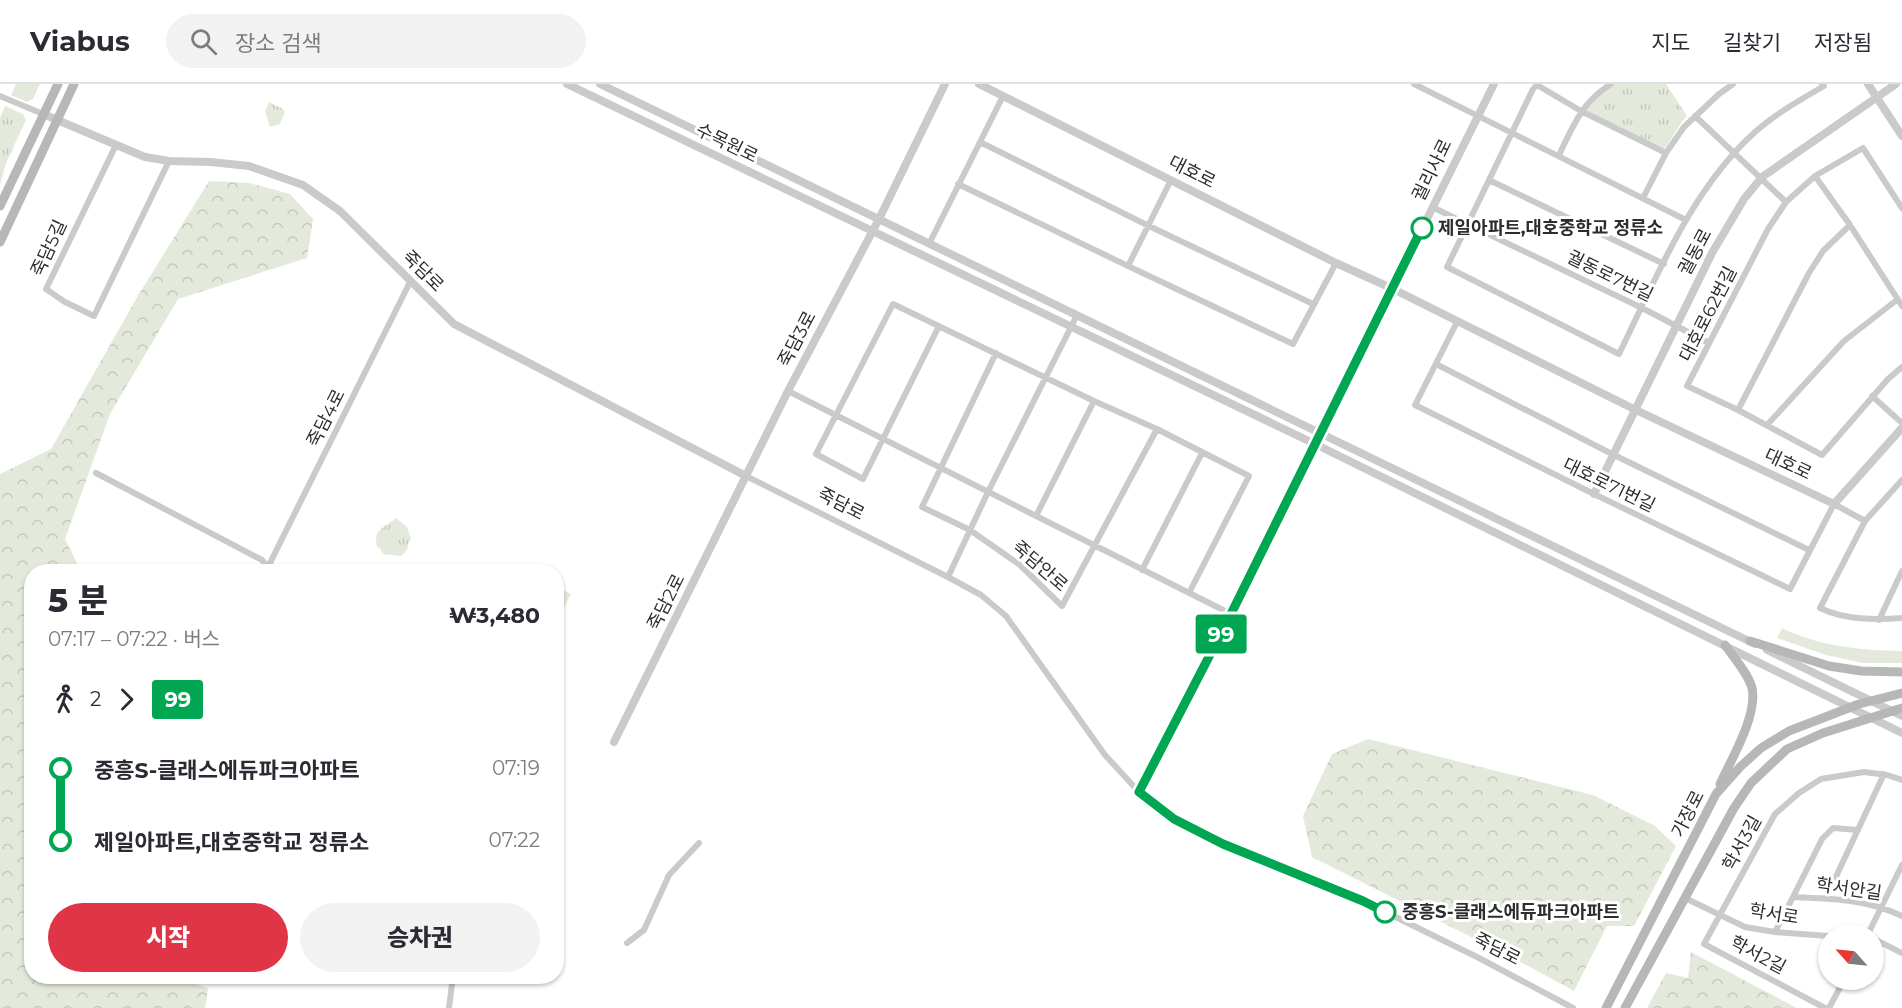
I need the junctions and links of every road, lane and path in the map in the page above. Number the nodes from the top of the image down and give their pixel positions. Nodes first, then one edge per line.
1 (58, 84) edge
2 (74, 84) edge
3 (567, 84) edge
4 (600, 84) edge
5 (945, 84) edge
6 (979, 84) edge
7 (1414, 84) edge
8 (1494, 84) edge
9 (1611, 84) edge
10 (1733, 84) edge
11 (1822, 84) edge
12 (1868, 84) edge
13 (1896, 84) edge
14 (1537, 85) edge
15 (0, 96) edge
16 (1004, 96) junction
17 (1877, 98) junction
18 (1581, 111) junction
19 (43, 114) junction
20 (1478, 116) junction
21 (1695, 116) junction
22 (57, 120) junction
23 (1511, 133) junction
24 (1902, 136) edge
25 (980, 142) junction
26 (116, 145) junction
27 (1666, 153) junction
28 (1734, 153) junction
29 (1559, 155) junction
30 (169, 161) junction
31 (1815, 176) junction
32 (1762, 177) junction
33 (1171, 180) junction
34 (1489, 180) junction
35 (958, 184) junction
36 (1643, 198) junction
37 (1786, 202) junction
38 (0, 206) edge
39 (1432, 207) junction
40 (1902, 208) edge
41 (879, 219) junction
42 (1686, 220) junction
43 (1468, 224) junction
44 (1850, 225) junction
45 (1149, 226) junction
46 (872, 232) junction
47 (0, 242) edge
48 (929, 244) junction
49 (1336, 263) junction
50 (1664, 264) junction
51 (1128, 266) junction
52 (410, 282) junction
53 (1391, 288) junction
54 (1898, 299) junction
55 (1313, 304) junction
56 (1902, 306) edge
57 (1642, 309) junction
58 (1077, 315) junction
59 (1458, 322) junction
60 (939, 326) junction
61 (1676, 326) junction
62 (1071, 327) junction
63 (1709, 343) junction
64 (996, 353) junction
65 (1436, 364) junction
66 (1902, 366) edge
67 (1046, 377) junction
68 (788, 391) junction
69 (1872, 396) junction
70 (1094, 401) junction
71 (1636, 410) junction
72 (1738, 410) junction
73 (837, 416) junction
74 (1902, 423) edge
75 (1767, 425) junction
76 (1902, 428) edge
77 (1157, 429) junction
78 (1321, 432) junction
79 (884, 439) junction
80 (1315, 444) junction
81 (1202, 453) junction
82 (1614, 455) junction
83 (939, 467) junction
84 (96, 473) dead end
85 (746, 476) junction
86 (1902, 480) edge
87 (988, 492) junction
88 (1594, 494) junction
89 (1834, 504) junction
90 (1036, 516) junction
91 (1865, 521) junction
92 (970, 530) junction
93 (1096, 546) junction
94 (1809, 550) junction
95 (265, 564) edge
96 (269, 564) edge
97 (1142, 570) junction
98 (1902, 571) edge
99 (948, 577) junction
100 (1189, 593) junction
101 (1231, 614) junction
102 (1902, 618) edge
103 (1879, 620) junction
104 (1750, 641) junction
105 (1725, 645) junction
106 (1902, 672) edge
107 (1902, 693) edge
108 (1871, 700) junction
109 (1850, 707) junction
110 (1902, 708) edge
111 (1891, 710) junction
112 (1902, 716) edge
113 (1872, 718) junction
114 (1902, 733) edge
115 (614, 742) dead end
116 (1884, 774) junction
117 (1902, 780) edge
118 (1139, 792) junction
119 (1716, 794) junction
120 (1858, 830) junction
121 (699, 843) dead end
122 (1902, 865) edge
123 (1793, 897) junction
124 (1685, 898) junction
125 (1826, 898) junction
126 (1881, 908) junction
127 (1720, 916) junction
128 (1902, 916) edge
129 (1873, 924) edge
130 (1775, 932) junction
131 (1818, 935) edge
132 (627, 943) dead end
133 (1884, 944) edge
134 (1902, 953) edge
135 (452, 984) edge
136 (1838, 990) edge
137 (449, 1008) edge
138 (1573, 1008) edge
139 (1606, 1008) edge
140 (1625, 1008) edge
141 (1827, 1008) edge

1 - 19 main road
2 - 22 main road
3 - 46 street, 수목원로
4 - 41 street, 수목원로
5 - 41 street
6 - 16 street, 대호로
7 - 20 street
8 - 20 street, 궐리사로
9 - 18 street
10 - 21 street
11 - 28 street
12 - 17 street
13 - 17 street, 궐동로
14 - 18 street
14 - 23 street
15 - 19 street
16 - 25 street
16 - 33 street, 대호로
17 - 24 street
17 - 32 street, 궐동로
18 - 27 street
18 - 29 street
19 - 22 street, 죽담로
19 - 38 main road
20 - 23 street
20 - 39 street, 궐리사로
21 - 27 street
21 - 28 street
22 - 26 street, 죽담로
22 - 47 main road
23 - 29 street
23 - 34 street
25 - 35 street
25 - 45 street
26 - 30 street, 죽담로
26 - 30 street, 죽담5길
27 - 36 street
28 - 32 street
28 - 42 street
29 - 36 street
30 - 52 street, 죽담로
31 - 37 street, 대호로62번길
31 - 40 street, 대호로62번길
31 - 44 street
32 - 37 street
32 - 61 street, 궐동로
33 - 45 street
33 - 49 street, 대호로
34 - 43 street
34 - 50 street
35 - 48 street
35 - 51 street
36 - 42 street
37 - 63 street, 대호로62번길
39 - 43 street, 궐동로7번길
39 - 53 street, 궐리사로
41 - 46 street, 죽담3로
41 - 48 street, 수목원로
42 - 50 street
43 - 57 street, 궐동로7번길
43 - 57 street
44 - 54 street
44 - 72 street
45 - 51 street
45 - 55 street
46 - 62 street, 수목원로
46 - 68 street, 죽담3로
48 - 58 street, 수목원로
49 - 53 street, 대호로
49 - 55 street
50 - 57 street
51 - 55 street
52 - 85 street, 죽담로
52 - 96 street, 죽담4로
53 - 59 street, 대호로
53 - 78 street, 궐리사로
54 - 56 street
54 - 75 street
57 - 61 street, 궐동로7번길
58 - 62 street
58 - 78 street, 수목원로
59 - 65 street, 대호로71번길
59 - 71 street, 대호로
60 - 64 street
60 - 73 street
60 - 79 street
61 - 63 street, 궐동로7번길
61 - 71 street, 궐동로
62 - 67 street
62 - 80 street, 수목원로
63 - 72 street, 대호로62번길
64 - 67 street
64 - 83 street, 죽담안로
65 - 82 street
65 - 88 street, 대호로71번길
66 - 69 street, 대호로62번길
67 - 70 street
67 - 87 street
68 - 73 street, 죽담안로
68 - 85 street, 죽담3로
69 - 74 street
69 - 75 street, 대호로62번길
70 - 77 street
70 - 90 street, 죽담안로
71 - 82 street, 궐동로
71 - 89 street, 대호로
72 - 75 street, 대호로62번길
73 - 79 street, 죽담안로
73 - 79 street
76 - 89 street
77 - 81 street
77 - 93 street, 죽담안로
78 - 80 street
78 - 104 street, 수목원로
79 - 83 street, 죽담안로
80 - 101 street
80 - 105 street, 수목원로
81 - 97 street
81 - 100 street
82 - 88 street, 궐동로
82 - 94 street
83 - 87 street, 죽담안로
83 - 92 street, 죽담안로
84 - 95 street
85 - 99 street, 죽담로
85 - 115 street, 죽담2로
86 - 91 street
87 - 90 street, 죽담안로
87 - 92 street
88 - 94 street, 대호로71번길
89 - 91 street
89 - 94 street, 대호로71번길
90 - 93 street, 죽담안로
91 - 103 street
92 - 93 street, 죽담안로
92 - 99 street
93 - 97 street, 죽담안로
97 - 100 street, 죽담안로
98 - 103 street
99 - 118 street, 죽담로
100 - 101 street, 죽담안로
101 - 118 street
102 - 103 street
104 - 106 main road
104 - 108 street, 수목원로
105 - 109 street, 수목원로
105 - 119 main road
107 - 108 main road, 가장로
108 - 109 main road, 가장로
108 - 111 street
109 - 113 street, 수목원로
109 - 119 main road, 가장로
110 - 111 main road, 가장로
111 - 112 street
111 - 113 main road, 가장로
113 - 114 street
113 - 124 main road, 가장로
116 - 117 street, 학서3길
116 - 120 street
116 - 127 street, 학서3길
118 - 138 street, 죽담로
119 - 139 main road, 가장로
120 - 123 street
120 - 125 street
121 - 132 street
122 - 126 street
123 - 125 street, 학서안길
123 - 130 street, 학서안길
124 - 127 street, 학서로
124 - 140 main road, 가장로
125 - 126 street, 학서안길
126 - 128 street, 학서안길
126 - 129 street
127 - 130 street, 학서로
127 - 141 street, 학서2길
130 - 131 street, 학서로
133 - 134 street
135 - 137 street
136 - 141 street, 학서2길

